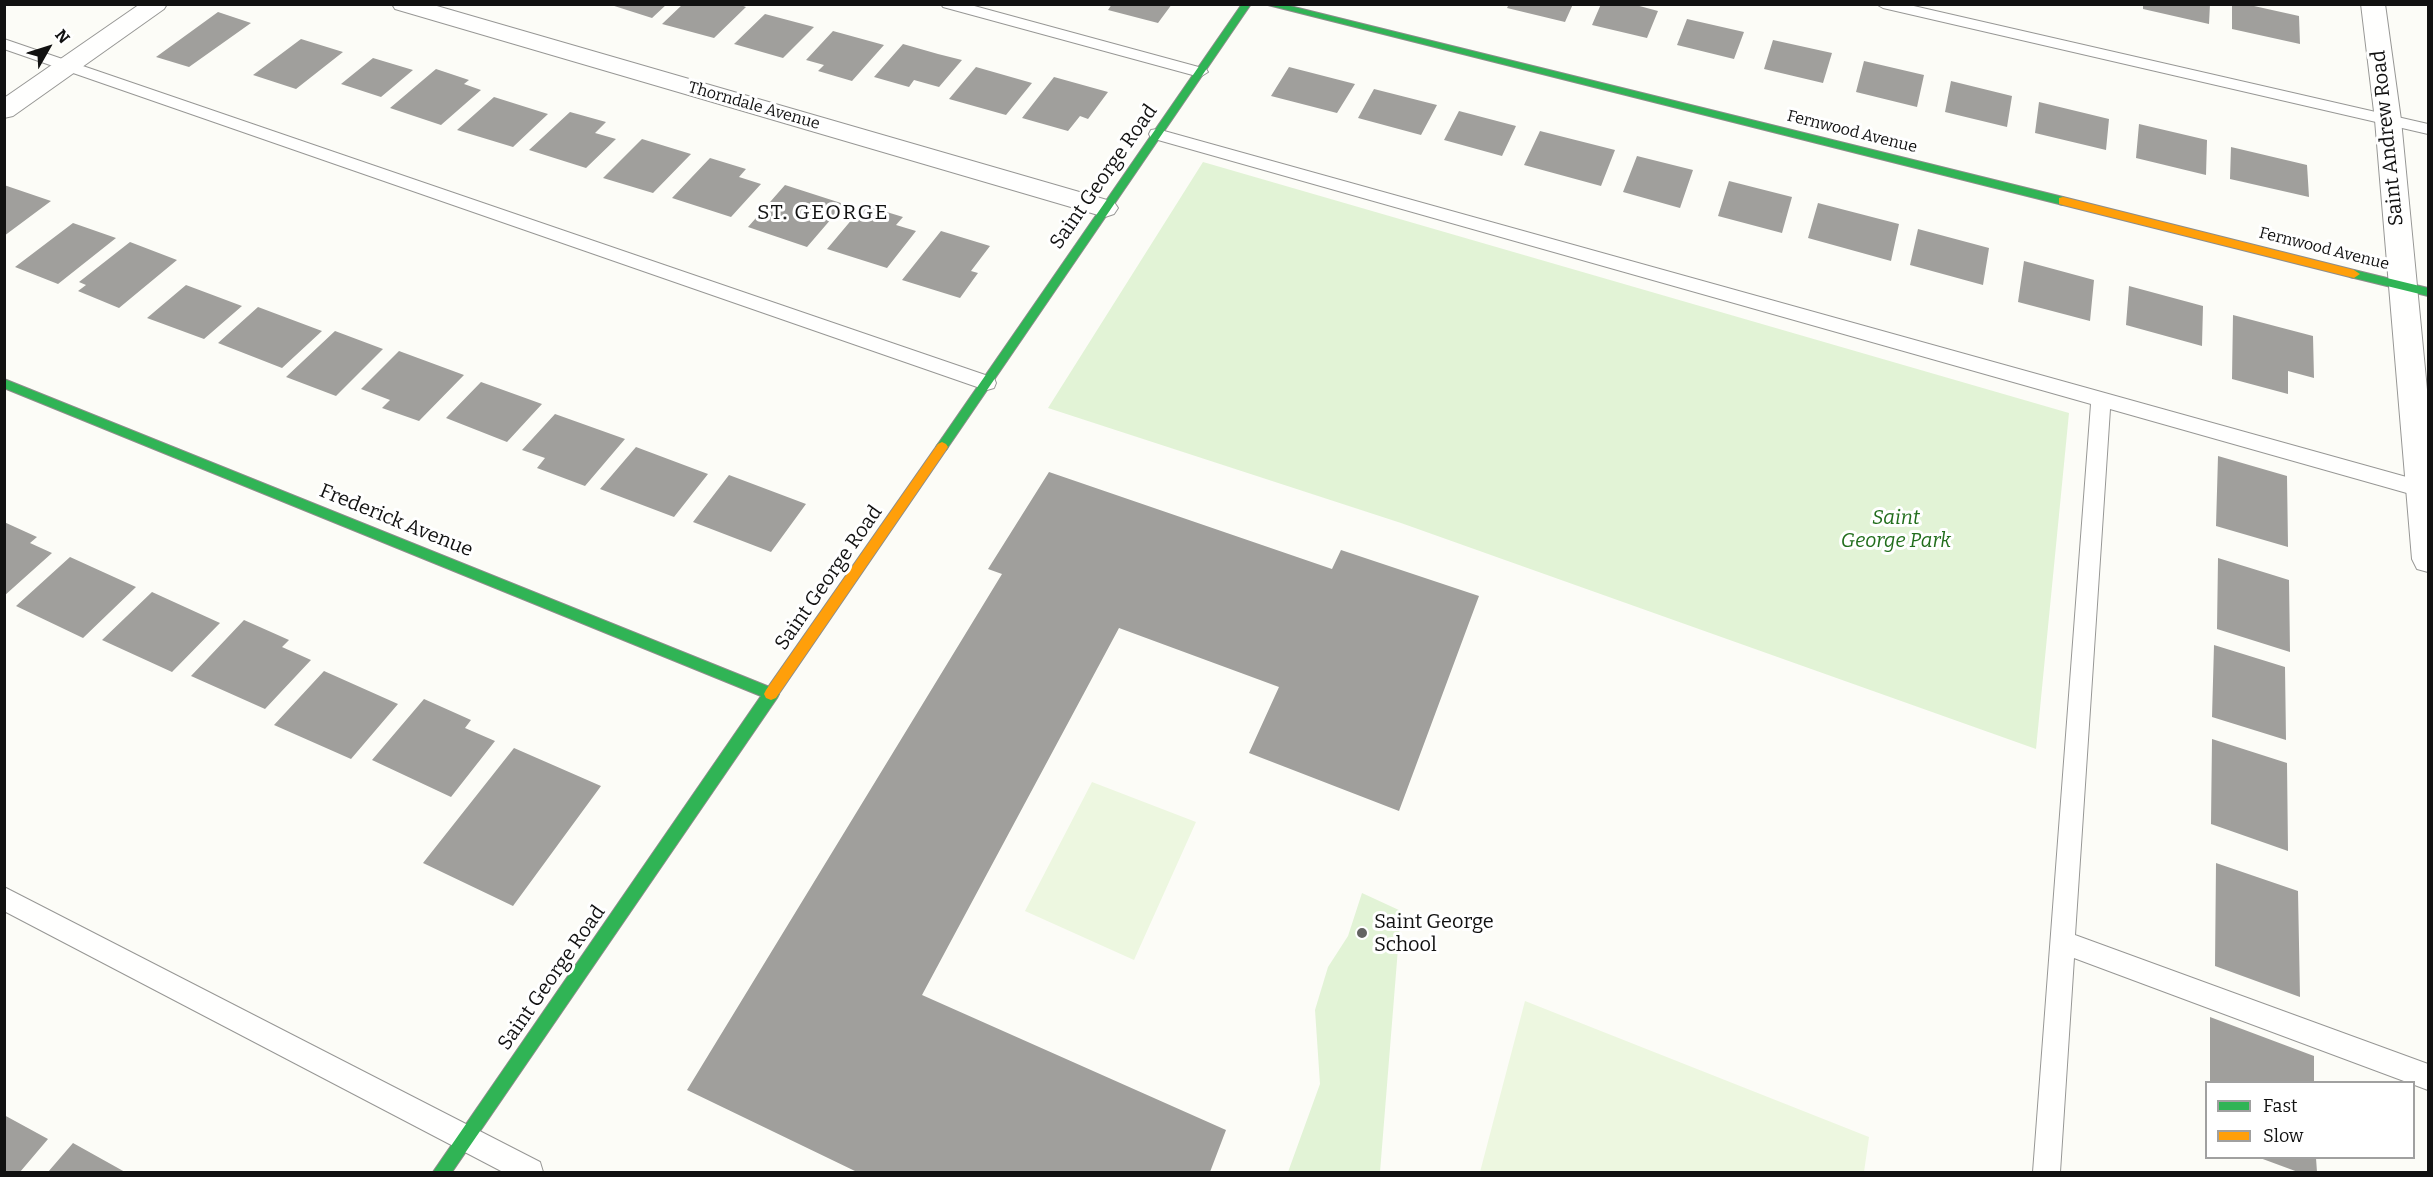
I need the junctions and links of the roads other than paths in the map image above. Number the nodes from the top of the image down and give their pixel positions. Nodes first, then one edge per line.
1 (156, 4) edge
2 (403, 4) edge
3 (948, 4) edge
4 (1246, 4) edge
5 (1268, 4) edge
6 (1883, 4) edge
7 (2373, 4) edge
8 (4, 44) edge
9 (69, 65) junction
10 (1200, 72) junction
11 (4, 110) edge
12 (2388, 120) junction
13 (2428, 129) edge
14 (1157, 134) junction
15 (1105, 208) junction
16 (2416, 289) edge
17 (4, 383) edge
18 (987, 383) junction
19 (2101, 399) junction
20 (2426, 490) edge
21 (2428, 559) edge
22 (772, 694) junction
23 (4, 898) edge
24 (2062, 942) junction
25 (2428, 1077) edge
26 (465, 1139) junction
27 (442, 1173) edge
28 (530, 1173) edge
29 (2046, 1173) edge

1 - 9 street
2 - 15 street, Thorndale Avenue
3 - 10 lane
4 - 10 street, Saint George Road
5 - 16 street, Fernwood Avenue
6 - 12 lane
7 - 12 street, Saint Andrew Road
8 - 9 lane
9 - 11 street
9 - 18 lane
10 - 14 street, Saint George Road
12 - 13 lane
12 - 16 street, Saint Andrew Road
14 - 15 street, Saint George Road
14 - 19 lane
15 - 18 street, Saint George Road
16 - 20 street, Saint Andrew Road
17 - 22 street, Frederick Avenue
18 - 22 street, Saint George Road
19 - 20 lane
19 - 24 lane
20 - 21 street, Saint Andrew Road
22 - 26 street, Saint George Road
23 - 26 lane
24 - 25 lane
24 - 29 lane
26 - 27 street, Saint George Road
26 - 28 lane

